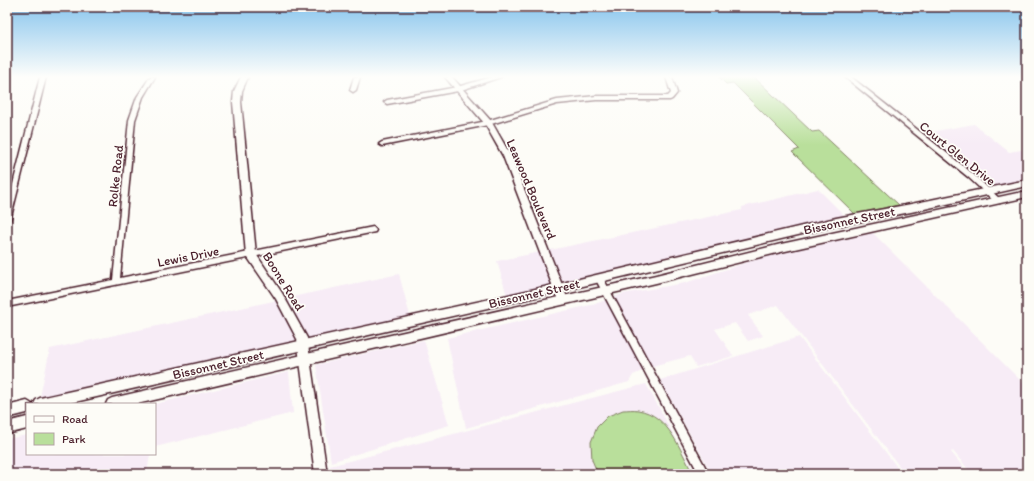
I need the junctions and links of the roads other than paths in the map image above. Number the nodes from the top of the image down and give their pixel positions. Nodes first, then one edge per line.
1 (37, 99) edge
2 (140, 99) edge
3 (237, 99) edge
4 (401, 99) edge
5 (467, 99) edge
6 (582, 99) edge
7 (875, 99) edge
8 (387, 102) dead end
9 (488, 123) junction
10 (382, 144) dead end
11 (1027, 183) edge
12 (15, 186) junction
13 (7, 188) edge
14 (988, 191) junction
15 (1027, 194) edge
16 (998, 201) junction
17 (7, 221) edge
18 (373, 230) dead end
19 (701, 254) junction
20 (251, 255) junction
21 (710, 266) junction
22 (599, 278) junction
23 (116, 282) junction
24 (558, 288) junction
25 (605, 290) junction
26 (563, 300) junction
27 (7, 304) edge
28 (303, 344) junction
29 (306, 359) junction
30 (48, 403) edge
31 (116, 403) edge
32 (26, 407) edge
33 (7, 412) edge
34 (26, 424) edge
35 (7, 428) edge
36 (320, 474) edge
37 (704, 474) edge

1 - 12 street
2 - 23 street, Rolke Road
3 - 20 street, Boone Road
4 - 8 street
5 - 9 street, Leawood Boulevard
6 - 9 street
7 - 14 street, Court Glen Drive
9 - 10 street
9 - 24 street, Leawood Boulevard
11 - 14 main road, Bissonnet Street
12 - 13 street
12 - 17 street
14 - 16 street, Court Glen Drive
14 - 19 main road, Bissonnet Street
15 - 16 main road, Bissonnet Street
16 - 21 main road, Bissonnet Street
18 - 20 street, Lewis Drive
19 - 21 main road
19 - 22 main road, Bissonnet Street
20 - 23 street, Lewis Drive
20 - 28 street, Boone Road
21 - 25 main road, Bissonnet Street
22 - 24 main road, Bissonnet Street
22 - 25 street
23 - 27 street, Lewis Drive
24 - 26 street, Leawood Boulevard
24 - 28 main road, Bissonnet Street
25 - 26 main road, Bissonnet Street
25 - 37 street
26 - 29 main road, Bissonnet Street
28 - 29 street, Boone Road
28 - 30 main road, Bissonnet Street
29 - 31 main road, Bissonnet Street
29 - 36 street, Boone Road
32 - 33 main road
34 - 35 main road

